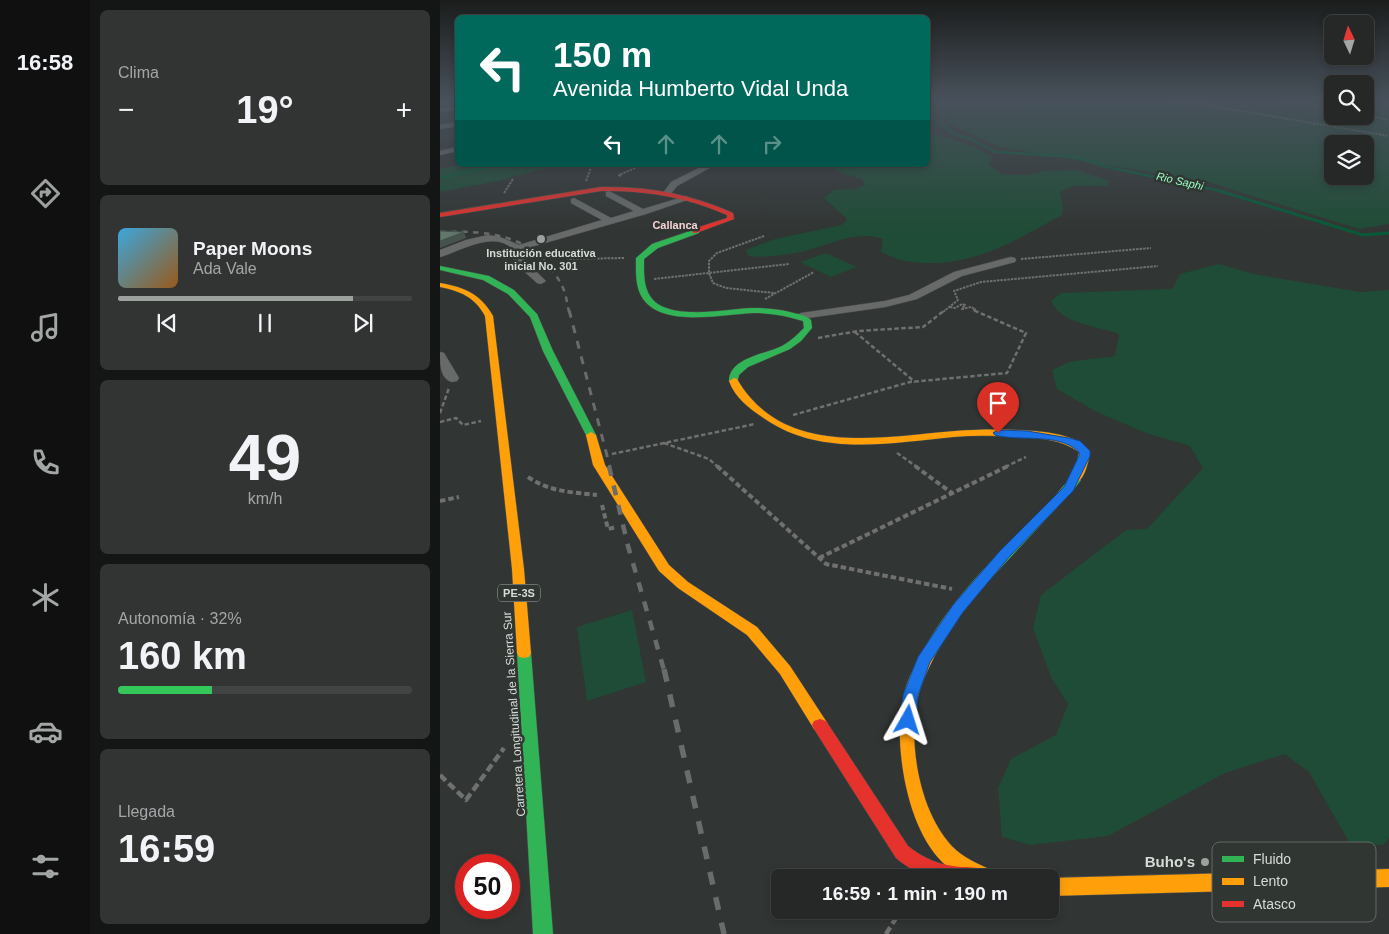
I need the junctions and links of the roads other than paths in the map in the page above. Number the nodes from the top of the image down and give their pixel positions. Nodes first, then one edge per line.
1 (455, 150) edge
2 (440, 153) edge
3 (707, 167) edge
4 (612, 191) junction
5 (667, 194) junction
6 (686, 199) junction
7 (574, 200) dead end
8 (643, 212) junction
9 (440, 215) edge
10 (610, 221) junction
11 (518, 248) junction
12 (440, 254) edge
13 (1011, 260) road end
14 (440, 268) edge
15 (541, 281) dead end
16 (440, 285) edge
17 (801, 316) junction
18 (440, 356) edge
19 (452, 378) road end
20 (925, 869) edge
21 (969, 869) edge
22 (1376, 878) edge
23 (1389, 878) edge
24 (1212, 883) edge
25 (1059, 887) edge
26 (543, 934) edge

1 - 2 street
3 - 5 street
4 - 5 main road
4 - 8 street
4 - 9 main road
5 - 6 main road
6 - 8 street
6 - 17 main road
7 - 10 street
8 - 10 street
10 - 11 street
11 - 12 street
11 - 15 street
13 - 17 street
14 - 20 main road
16 - 26 main road, Carretera Longitudinal de la Sierra Sur / PE-3S
17 - 21 main road
18 - 19 street
22 - 23 main road
24 - 25 main road

